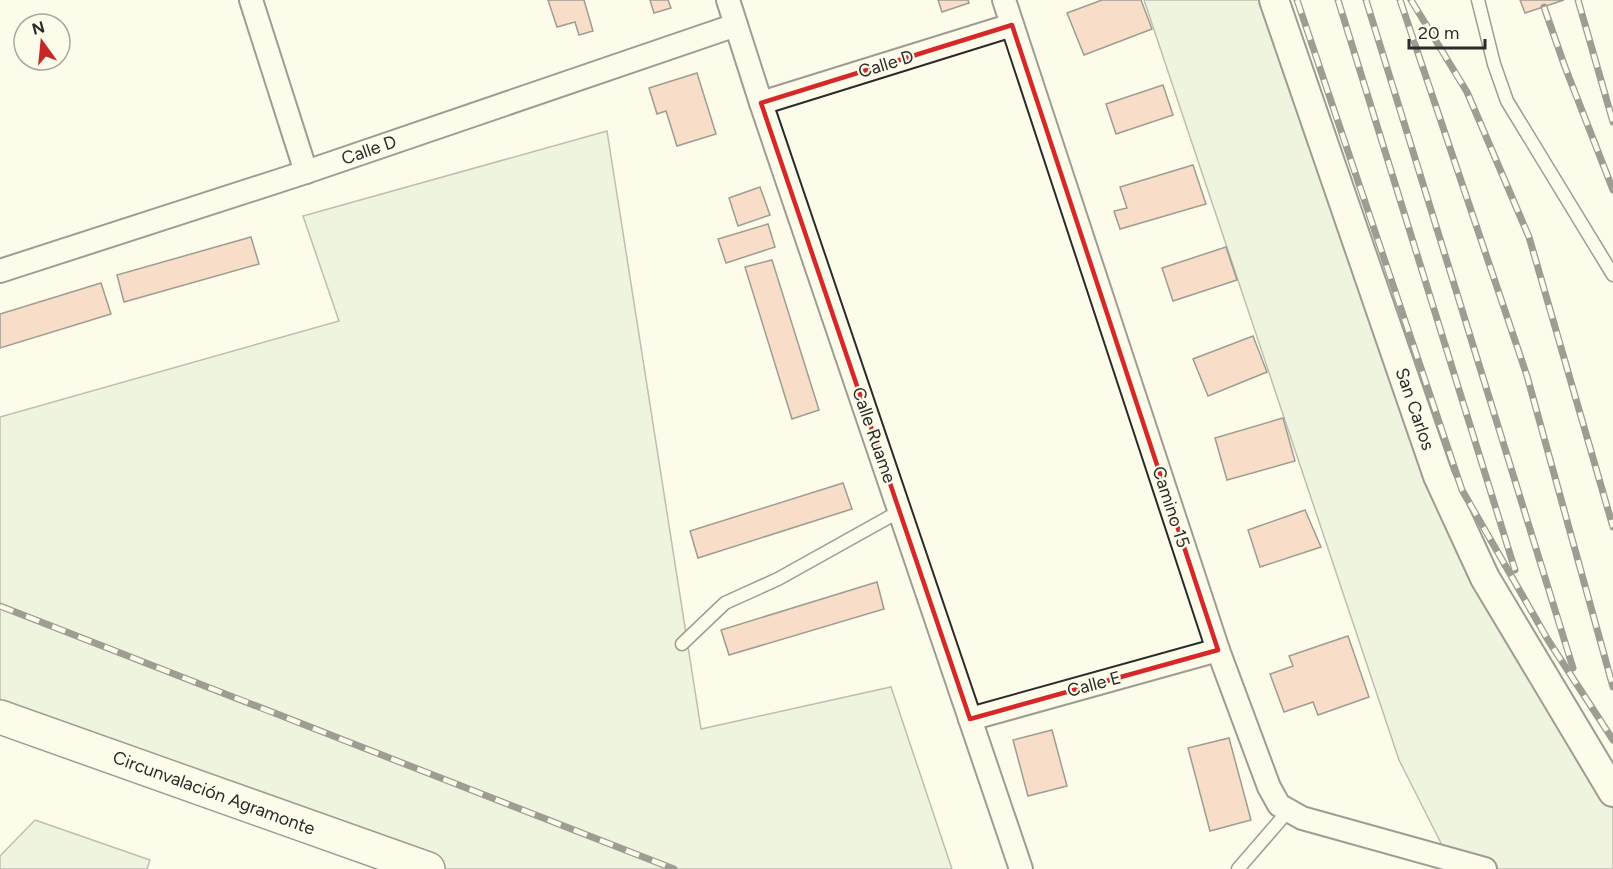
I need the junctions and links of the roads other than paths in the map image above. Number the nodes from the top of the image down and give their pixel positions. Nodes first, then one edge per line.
1 (251, 0) edge
2 (728, 0) edge
3 (1004, 0) edge
4 (1274, 0) edge
5 (1478, 0) edge
6 (1012, 25) junction
7 (736, 26) junction
8 (760, 103) junction
9 (306, 172) junction
10 (0, 271) edge
11 (1613, 275) edge
12 (900, 511) junction
13 (682, 644) dead end
14 (1218, 650) junction
15 (0, 717) edge
16 (970, 718) junction
17 (1613, 792) edge
18 (1289, 810) junction
19 (1446, 863) edge
20 (428, 869) edge
21 (1021, 869) edge
22 (1238, 869) edge
23 (1485, 869) edge

1 - 9 street
2 - 7 street, Calle Ruame
3 - 6 street, Camino 15
4 - 17 street, San Carlos
5 - 11 lane
6 - 8 street, Calle D
6 - 14 street, Camino 15
7 - 8 street, Calle Ruame
7 - 9 street, Calle D
8 - 12 street, Calle Ruame
9 - 10 street, Calle D
12 - 13 lane
12 - 16 street, Calle Ruame
14 - 16 street, Calle E
14 - 18 street, Camino 15
15 - 20 main road, Circunvalación Agramonte
16 - 21 street, Calle Ruame
18 - 19 street, Camino 15
18 - 22 lane
19 - 23 street, Camino 15

